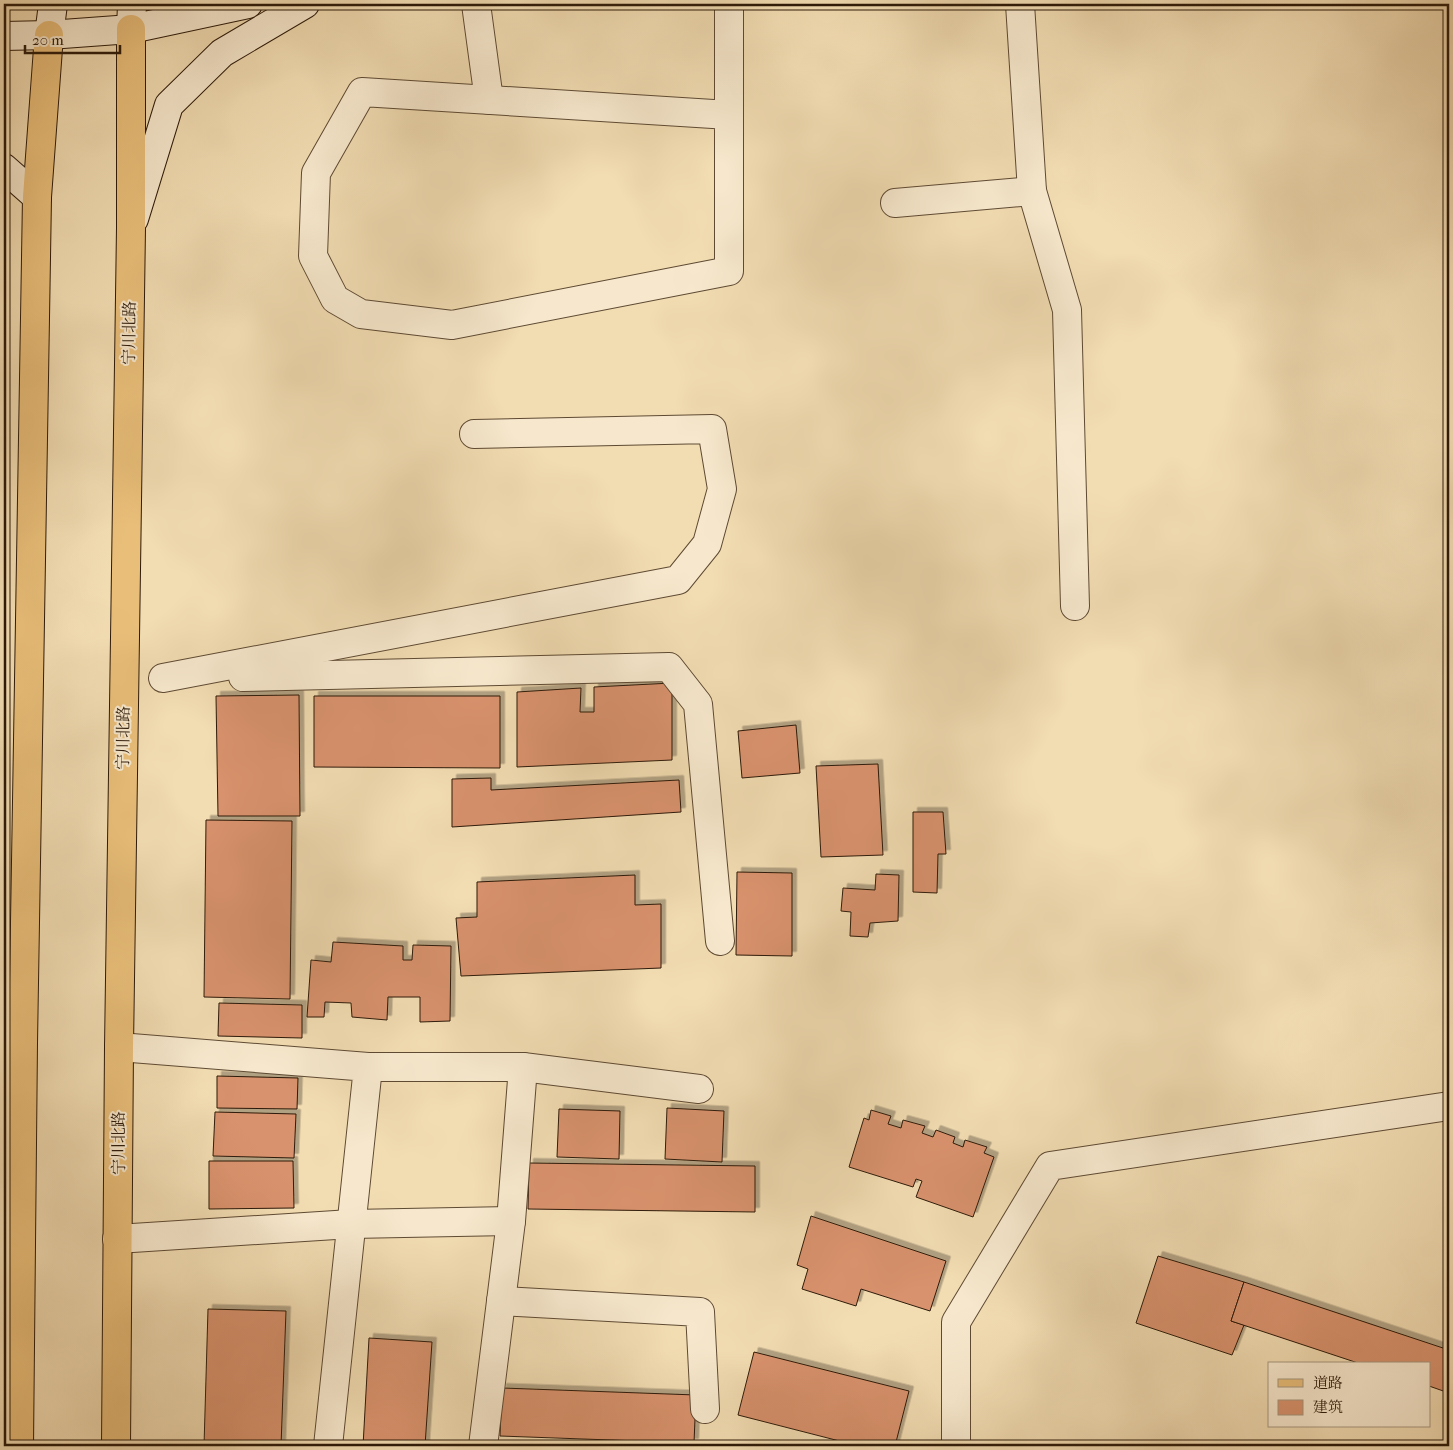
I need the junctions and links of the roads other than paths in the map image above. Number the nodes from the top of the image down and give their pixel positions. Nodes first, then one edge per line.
1 (53, 4) edge
2 (248, 4) edge
3 (305, 4) edge
4 (476, 4) edge
5 (729, 4) edge
6 (1020, 4) edge
7 (131, 17) edge
8 (49, 35) junction
9 (4, 36) edge
10 (489, 100) junction
11 (729, 115) junction
12 (4, 168) edge
13 (1032, 191) junction
14 (37, 197) junction
15 (895, 203) dead end
16 (131, 228) junction
17 (474, 434) dead end
18 (1076, 606) dead end
19 (163, 678) junction
20 (124, 680) junction
21 (720, 941) dead end
22 (119, 1047) junction
23 (368, 1067) junction
24 (523, 1067) junction
25 (699, 1089) dead end
26 (1449, 1106) edge
27 (510, 1221) junction
28 (352, 1224) junction
29 (117, 1240) junction
30 (500, 1301) junction
31 (705, 1409) dead end
32 (19, 1446) edge
33 (116, 1446) edge
34 (328, 1446) edge
35 (483, 1446) edge
36 (956, 1446) edge

1 - 8 street
2 - 7 street
3 - 16 street
4 - 10 street
5 - 11 street
6 - 13 street
7 - 8 street
7 - 16 main road, 宁川北路
8 - 9 street
8 - 14 main road
10 - 11 street
10 - 11 street
12 - 14 street
13 - 15 street
13 - 18 street
14 - 32 main road
16 - 20 main road, 宁川北路
17 - 19 street
19 - 20 street
19 - 21 street
20 - 22 main road, 宁川北路
22 - 23 street
22 - 29 main road, 宁川北路
23 - 24 street
23 - 28 street
24 - 25 street
24 - 27 street
26 - 36 street
27 - 28 street
27 - 30 street
28 - 29 street
28 - 34 street
29 - 33 main road, 宁川北路
30 - 31 street
30 - 35 street

